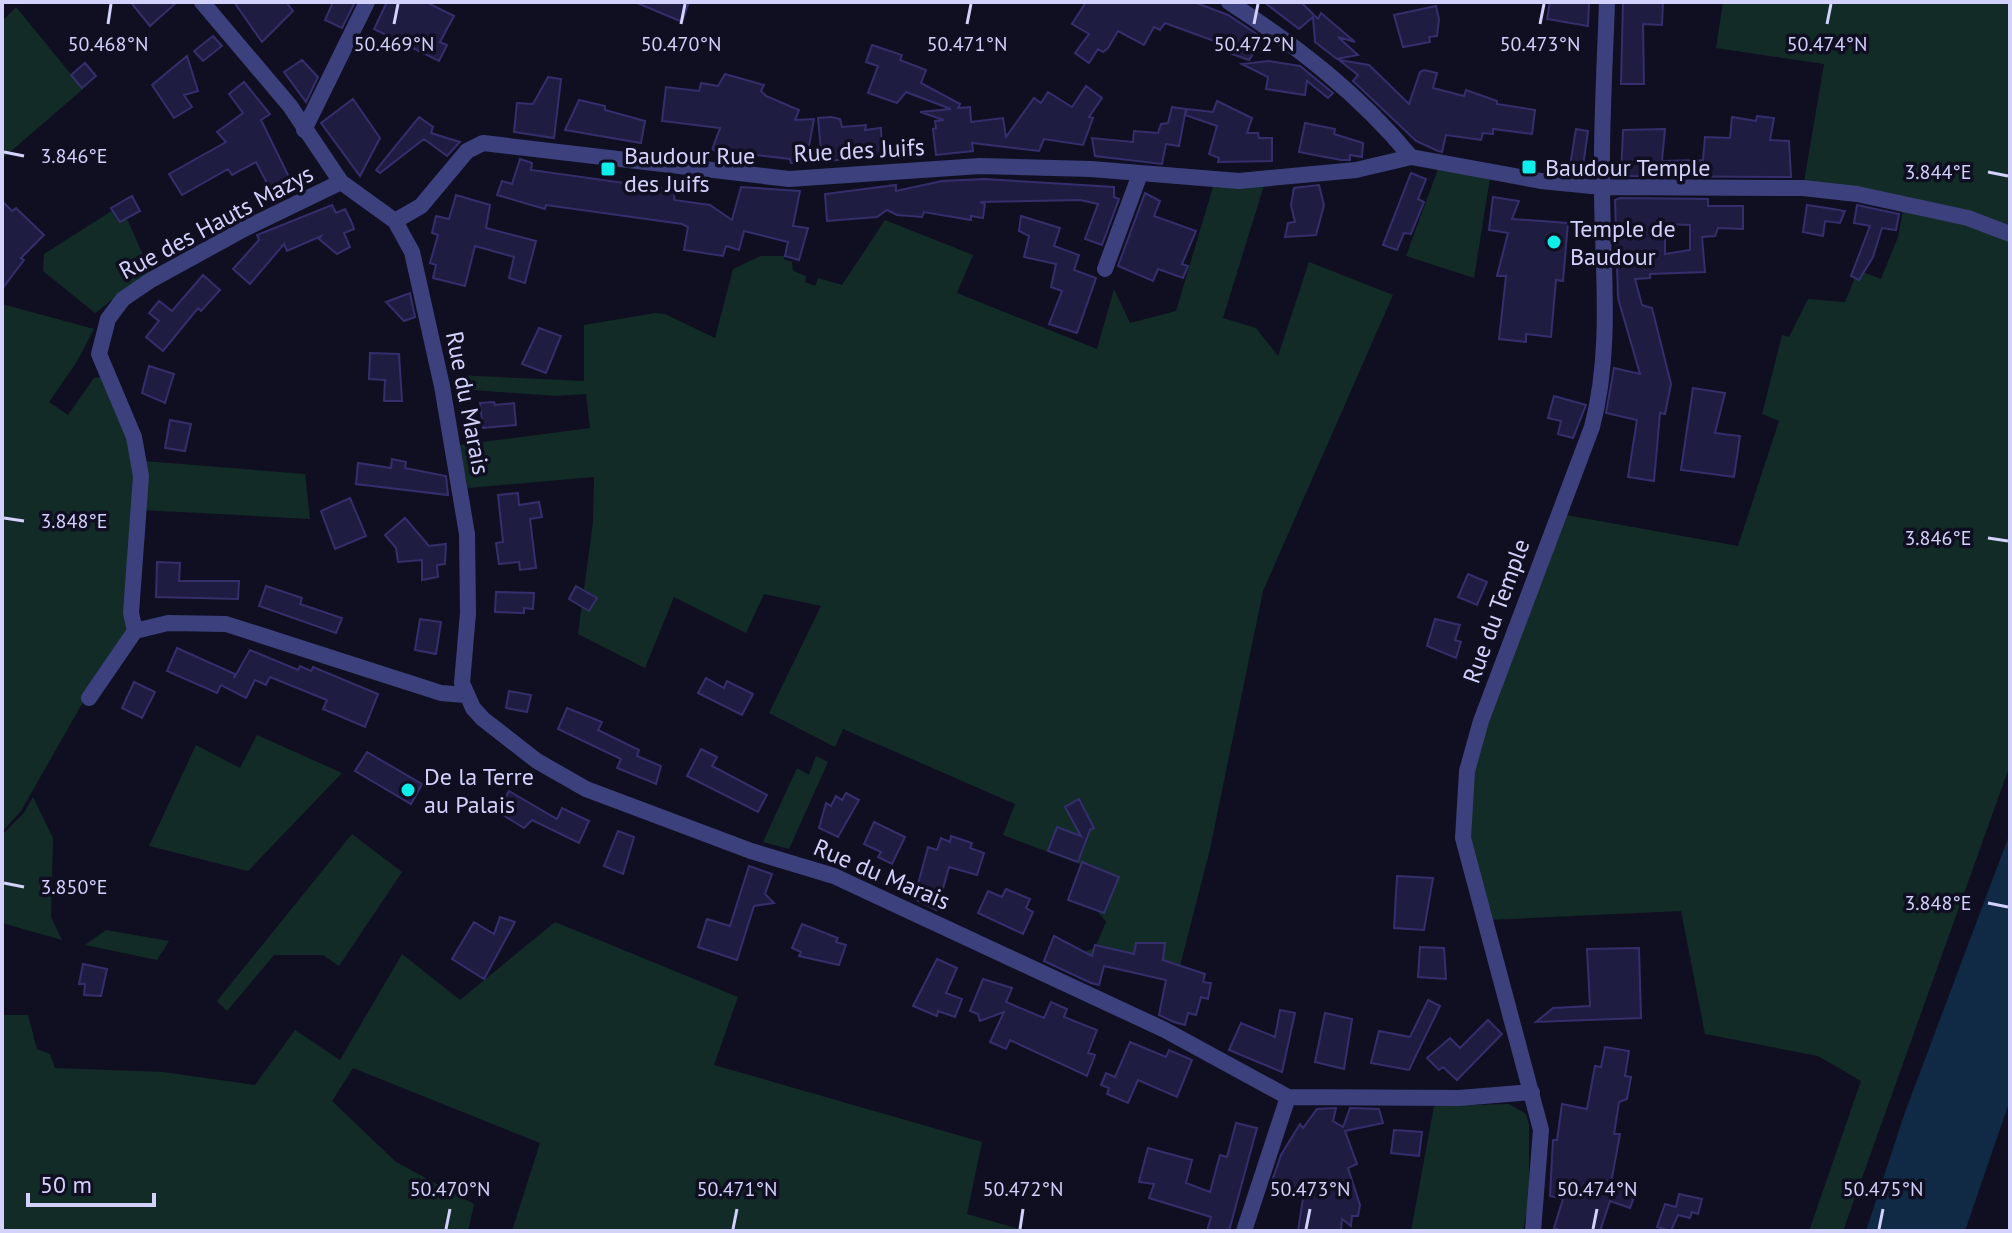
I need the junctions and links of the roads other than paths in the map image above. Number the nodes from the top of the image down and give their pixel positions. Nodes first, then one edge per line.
1 (202, 2) edge
2 (367, 2) edge
3 (1229, 2) edge
4 (1607, 2) edge
5 (304, 130) junction
6 (1411, 157) junction
7 (1140, 174) junction
8 (341, 182) junction
9 (1602, 187) junction
10 (395, 221) junction
11 (2010, 234) edge
12 (1105, 269) dead end
13 (135, 631) junction
14 (465, 695) junction
15 (89, 698) dead end
16 (1532, 1092) junction
17 (1288, 1097) junction
18 (1244, 1231) edge
19 (1533, 1231) edge

1 - 5 street
2 - 5 street
3 - 6 street
4 - 9 street, Rue du Temple
5 - 8 street
6 - 7 street, Rue des Juifs
6 - 9 street, Rue des Juifs
7 - 10 street, Rue des Juifs
7 - 12 street
8 - 10 street
8 - 13 street, Rue des Hauts Mazys
9 - 11 street, Rue des Juifs
9 - 16 street, Rue du Temple
10 - 14 street, Rue du Marais
13 - 14 street
13 - 15 street
14 - 17 street, Rue du Marais
16 - 17 street, Rue du Marais
16 - 19 street, Rue du Temple
17 - 18 street

